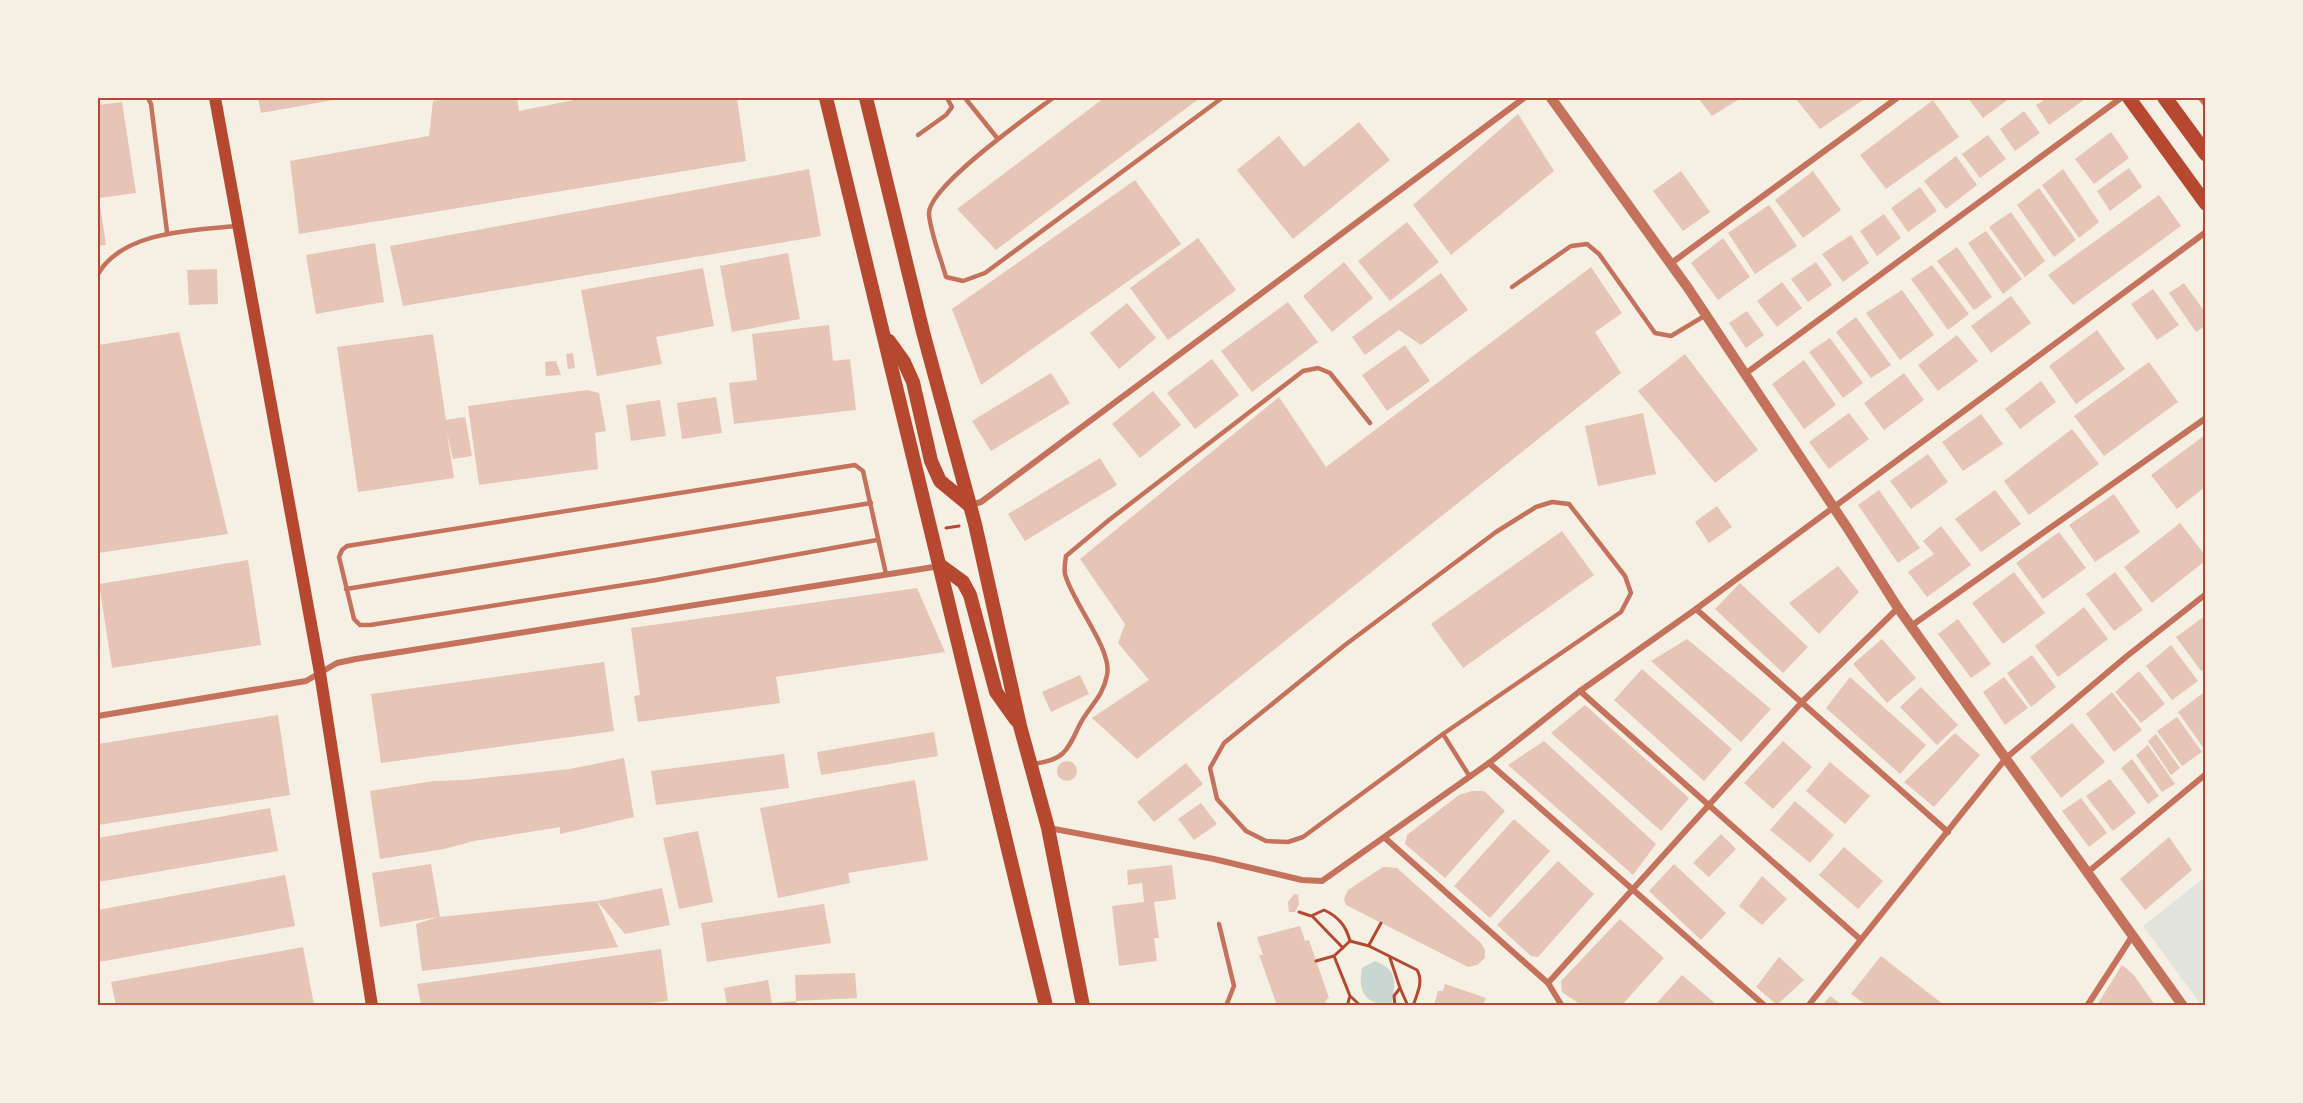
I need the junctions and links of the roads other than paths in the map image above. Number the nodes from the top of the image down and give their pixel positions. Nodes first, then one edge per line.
1 (148, 98) edge
2 (214, 98) edge
3 (826, 98) edge
4 (866, 98) edge
5 (947, 98) edge
6 (965, 98) edge
7 (1053, 98) edge
8 (1222, 98) edge
9 (1524, 98) edge
10 (1551, 98) edge
11 (1897, 98) edge
12 (2121, 98) edge
13 (2129, 98) edge
14 (2165, 98) edge
15 (2200, 98) edge
16 (2205, 106) edge
17 (918, 135) dead end
18 (998, 140) junction
19 (2205, 154) edge
20 (2205, 204) edge
21 (238, 226) junction
22 (166, 232) junction
23 (2205, 232) edge
24 (1670, 264) junction
25 (98, 274) edge
26 (1512, 287) dead end
27 (1706, 315) junction
28 (884, 334) junction
29 (1745, 374) junction
30 (2205, 418) edge
31 (1370, 423) dead end
32 (872, 503) junction
33 (969, 506) junction
34 (1833, 506) junction
35 (877, 540) junction
36 (940, 566) junction
37 (886, 574) junction
38 (346, 590) junction
39 (2205, 594) edge
40 (1898, 608) junction
41 (1696, 609) junction
42 (1911, 626) junction
43 (320, 673) junction
44 (1580, 691) junction
45 (1802, 702) junction
46 (98, 716) edge
47 (1020, 726) junction
48 (1443, 734) junction
49 (2006, 758) junction
50 (1490, 763) junction
51 (1031, 765) junction
52 (2205, 774) edge
53 (1470, 777) junction
54 (1708, 805) junction
55 (1048, 828) junction
56 (1948, 832) junction
57 (1384, 838) junction
58 (2088, 872) junction
59 (1634, 888) junction
60 (1219, 924) dead end
61 (2133, 935) junction
62 (1860, 939) junction
63 (1548, 982) junction
64 (372, 1005) edge
65 (1046, 1005) edge
66 (1083, 1005) edge
67 (1226, 1005) edge
68 (1562, 1005) edge
69 (1765, 1005) edge
70 (1808, 1005) edge
71 (2086, 1005) edge
72 (2183, 1005) edge

1 - 22 lane
2 - 21 main road
3 - 28 main road
4 - 33 main road
5 - 17 lane
6 - 18 lane
7 - 18 lane
8 - 18 lane
9 - 33 street
10 - 24 street
11 - 24 street
12 - 29 street
13 - 20 main road
14 - 19 highway
15 - 16 lane
21 - 22 lane
21 - 43 main road
22 - 25 lane
23 - 34 street
24 - 27 street
26 - 27 lane
27 - 29 street
28 - 33 main road
28 - 36 main road
29 - 34 street
30 - 42 street
31 - 51 lane
32 - 35 lane
32 - 38 lane
32 - 38 lane
33 - 47 main road
34 - 40 street
34 - 41 street
35 - 37 lane
35 - 38 lane
36 - 37 street
36 - 47 main road
36 - 65 main road
37 - 43 street
39 - 49 street
40 - 42 street
40 - 45 street
41 - 44 street
41 - 45 street
42 - 49 street
43 - 46 street
43 - 64 main road
44 - 50 street
44 - 54 street
45 - 54 street
45 - 56 street
47 - 51 main road
48 - 48 lane
48 - 53 lane
49 - 56 street
49 - 58 street
50 - 53 street
50 - 59 street
51 - 55 main road
52 - 58 street
53 - 57 street
54 - 59 street
54 - 62 street
55 - 57 street
55 - 66 main road
56 - 62 street
57 - 63 street
58 - 61 street
59 - 63 street
59 - 69 street
60 - 67 lane
61 - 71 street
61 - 72 street
62 - 70 street
63 - 68 street

